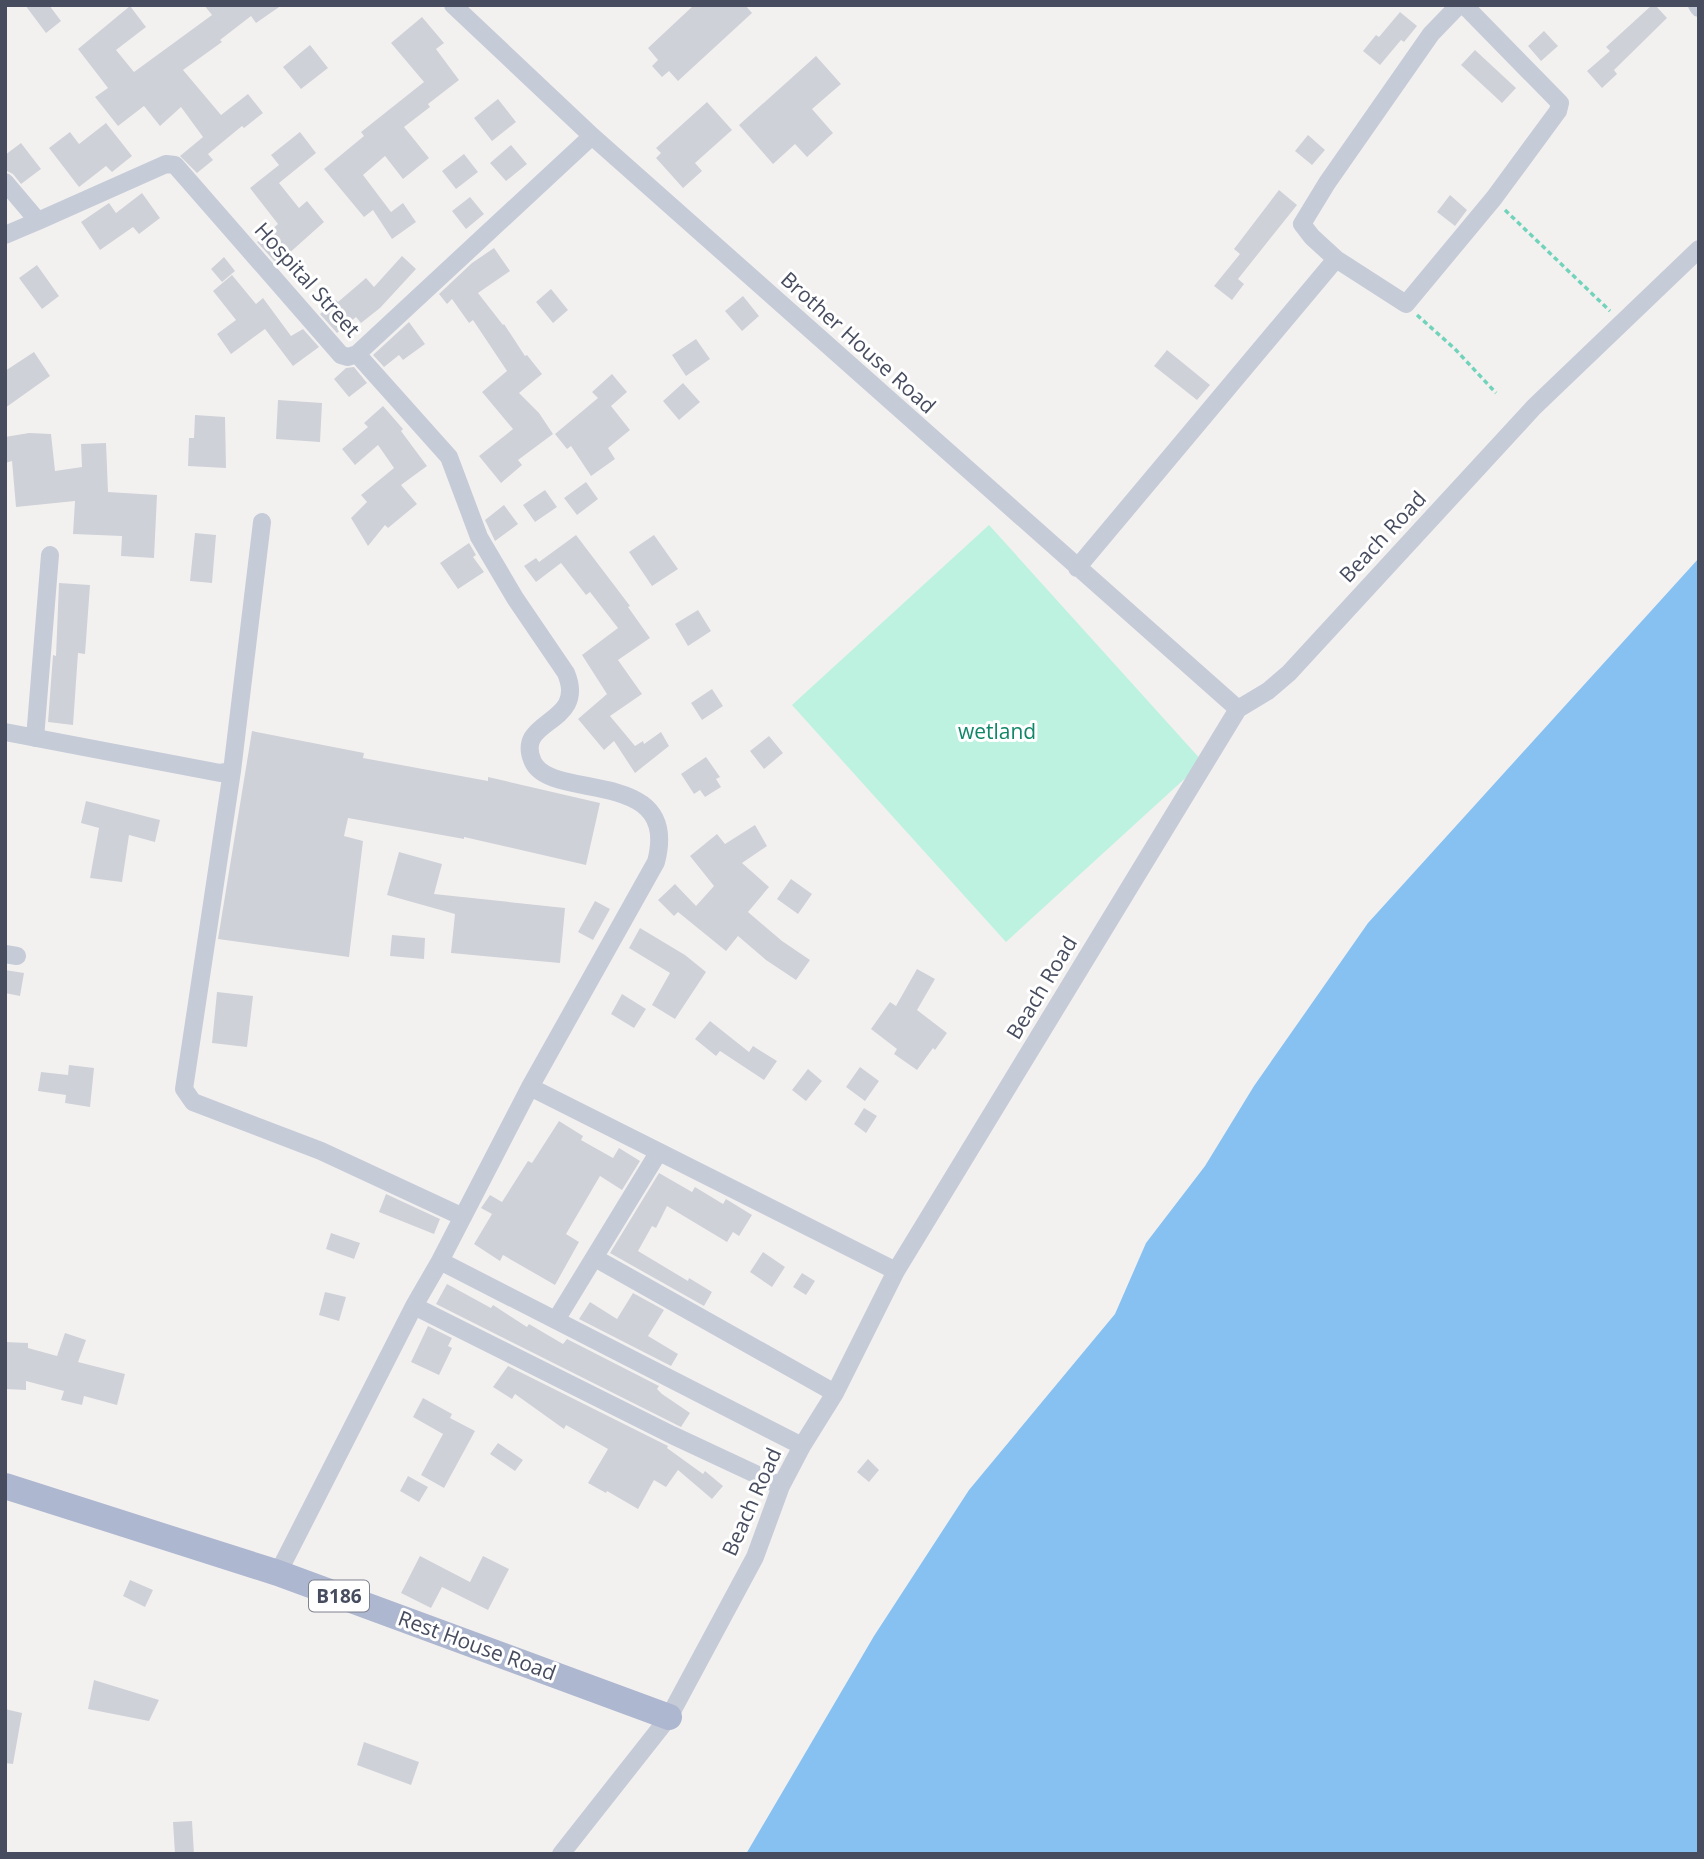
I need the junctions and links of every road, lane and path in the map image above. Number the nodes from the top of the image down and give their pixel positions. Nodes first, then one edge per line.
1 (1462, 5) edge
2 (465, 9) edge
3 (592, 136) junction
4 (5, 182) edge
5 (1493, 198) junction
6 (38, 221) junction
7 (5, 235) edge
8 (1699, 249) edge
9 (1336, 259) junction
10 (1406, 304) junction
11 (1623, 321) junction
12 (357, 354) junction
13 (1496, 393) dead end
14 (262, 522) dead end
15 (50, 555) dead end
16 (1077, 568) junction
17 (1238, 709) junction
18 (5, 732) edge
19 (35, 738) junction
20 (232, 771) junction
21 (530, 1087) junction
22 (658, 1153) junction
23 (463, 1217) junction
24 (595, 1258) junction
25 (440, 1261) junction
26 (896, 1271) junction
27 (414, 1306) junction
28 (556, 1320) junction
29 (835, 1393) junction
30 (802, 1446) junction
31 (5, 1486) edge
32 (781, 1486) junction
33 (278, 1573) junction
34 (669, 1717) junction
35 (561, 1854) edge

1 - 5 street
1 - 9 street
2 - 3 street, Brother House Road
3 - 12 street, Hospital Street
3 - 16 street, Brother House Road
4 - 6 street
5 - 10 street
5 - 11 path
6 - 7 street
6 - 12 street, Hospital Street
8 - 11 street, Beach Road
9 - 10 street
9 - 16 street
10 - 13 path
11 - 17 street, Beach Road
12 - 21 street
14 - 20 street
15 - 19 street
16 - 17 street, Brother House Road
17 - 26 street, Beach Road
18 - 19 street
19 - 20 street
20 - 23 street
21 - 22 street
21 - 23 street
22 - 24 street
22 - 26 street
23 - 25 street
24 - 28 street
24 - 29 street
25 - 27 street
25 - 28 street
26 - 29 street, Beach Road
27 - 32 street
27 - 33 street
28 - 30 street
29 - 30 street, Beach Road
30 - 32 street, Beach Road
31 - 33 main road, Rest House Road / B186
32 - 34 street, Beach Road
33 - 34 main road, Rest House Road / B186
34 - 35 street, Beach Road

